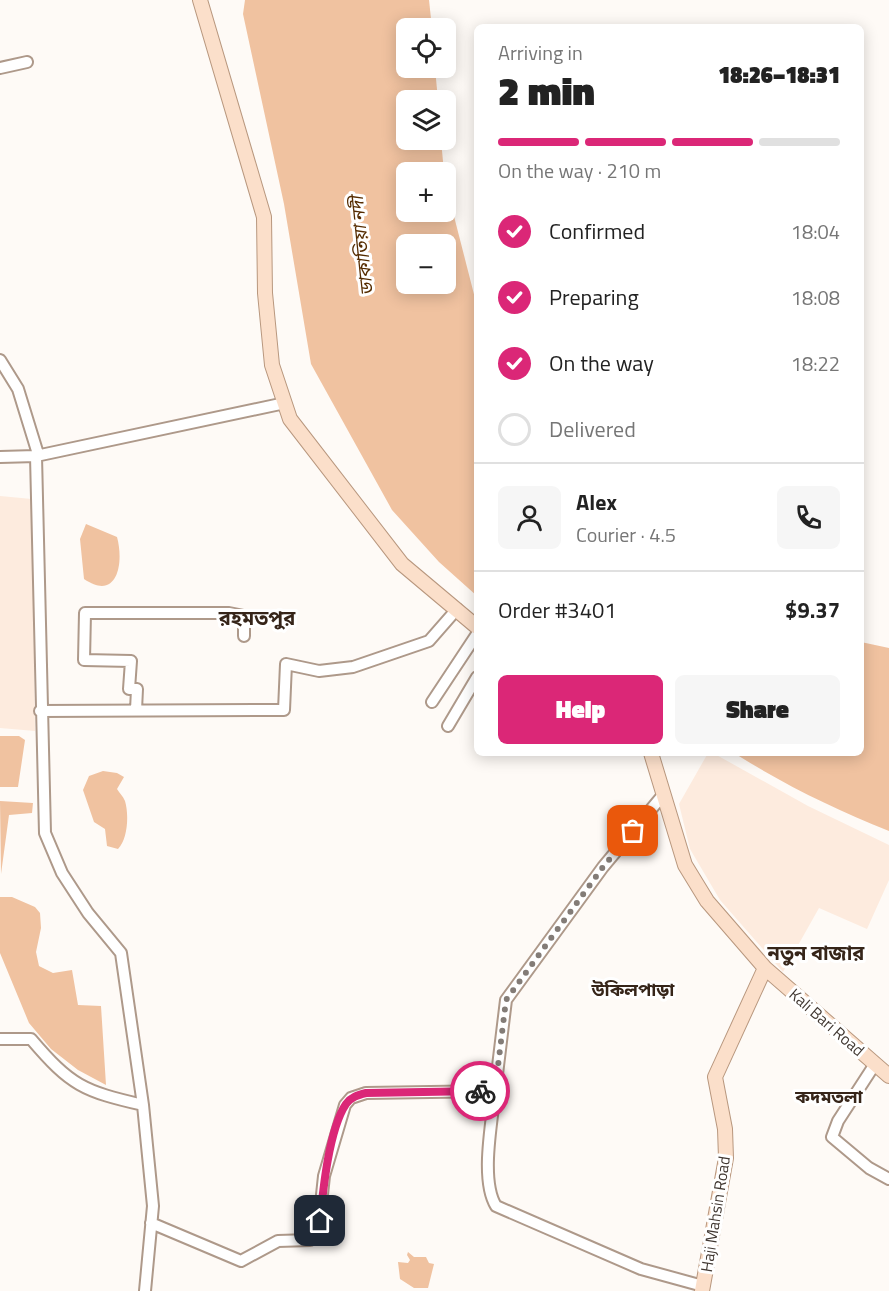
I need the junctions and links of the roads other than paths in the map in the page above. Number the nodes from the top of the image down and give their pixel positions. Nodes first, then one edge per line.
1 (200, 0) edge
2 (27, 62) dead end
3 (0, 68) edge
4 (0, 360) edge
5 (285, 403) junction
6 (37, 455) junction
7 (0, 457) edge
8 (457, 609) junction
9 (474, 624) edge
10 (244, 636) dead end
11 (474, 639) edge
12 (474, 682) edge
13 (432, 702) dead end
14 (136, 710) junction
15 (40, 711) junction
16 (447, 726) dead end
17 (652, 756) edge
18 (663, 795) junction
19 (765, 968) junction
20 (0, 1039) edge
21 (875, 1064) junction
22 (889, 1076) edge
23 (495, 1091) junction
24 (143, 1105) junction
25 (889, 1179) edge
26 (151, 1223) junction
27 (703, 1289) edge
28 (145, 1291) edge

1 - 5 main road
2 - 3 street
4 - 6 street
5 - 6 street
5 - 8 main road
6 - 7 street
6 - 15 street
8 - 9 main road
8 - 14 street
10 - 14 street
11 - 13 street
12 - 16 street
14 - 15 street
15 - 24 street
17 - 18 main road, Kali Bari Road
18 - 19 main road, Kali Bari Road
18 - 23 street
19 - 21 main road, Kali Bari Road
19 - 27 main road, Haji Mahsin Road
20 - 24 street
21 - 22 main road, Kali Bari Road
21 - 25 street
23 - 26 street
23 - 27 street
24 - 26 street
26 - 28 street

